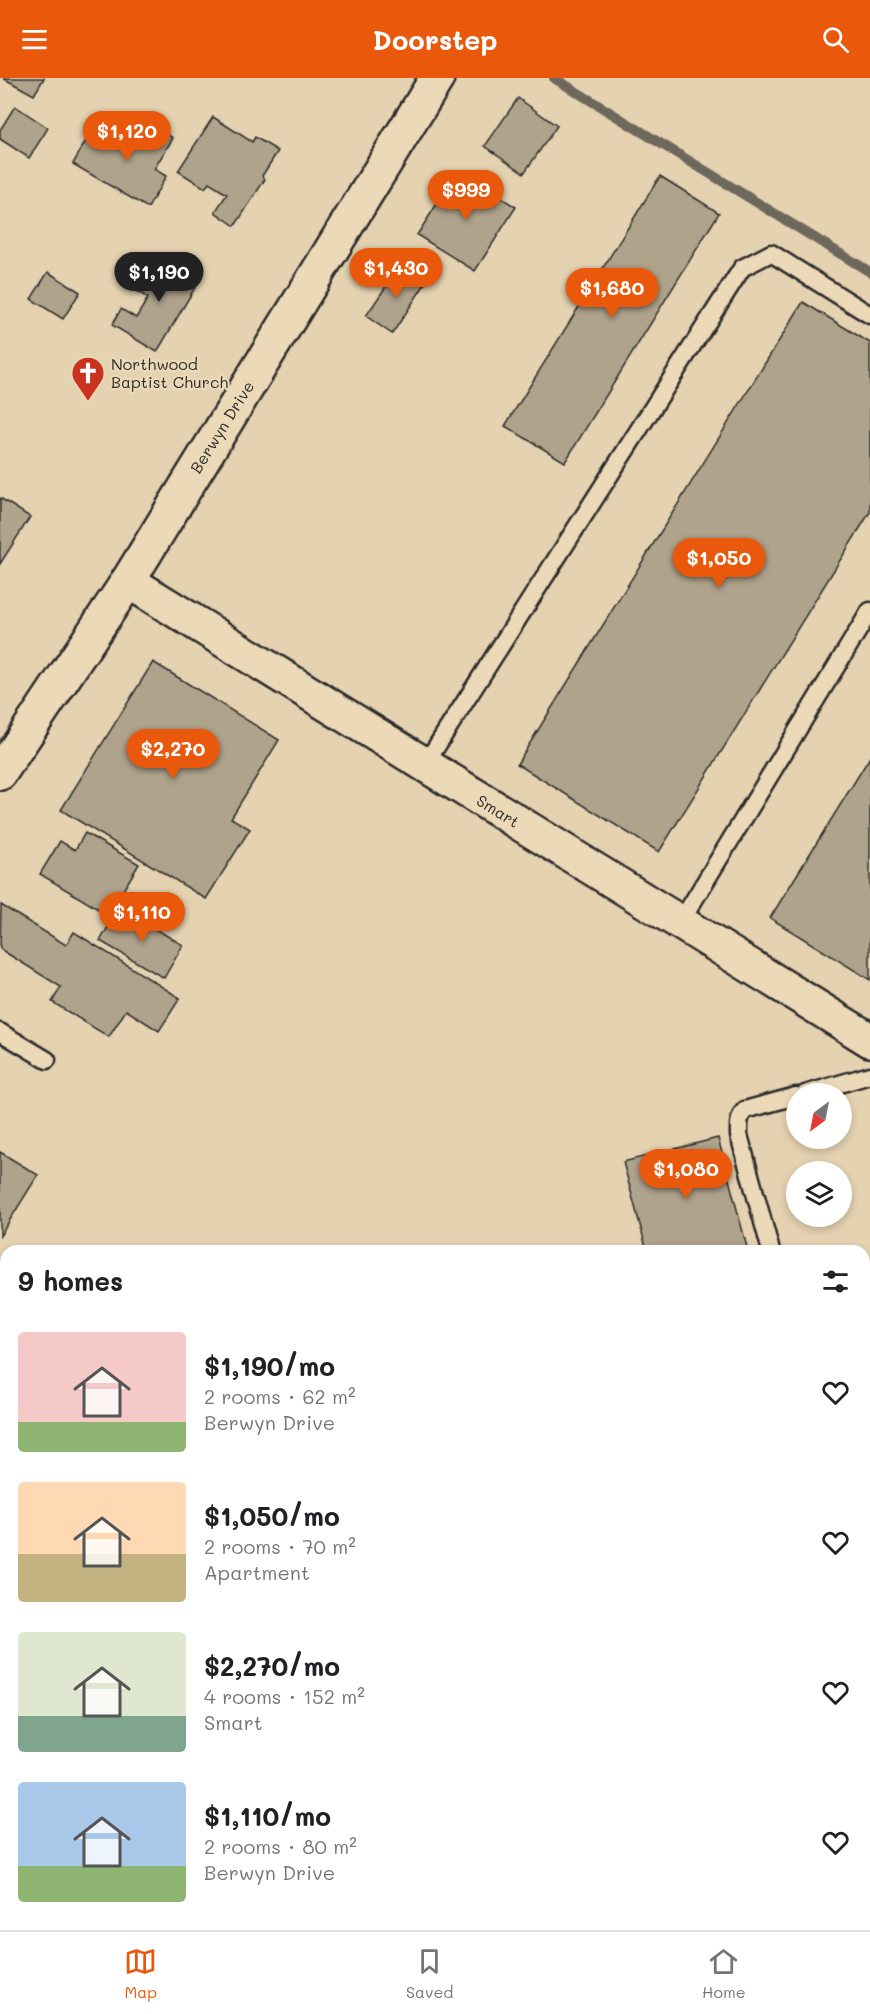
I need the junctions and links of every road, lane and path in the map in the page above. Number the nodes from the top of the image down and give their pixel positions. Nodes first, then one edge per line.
1 (437, 78) edge
2 (870, 315) edge
3 (128, 581) junction
4 (870, 611) edge
5 (424, 766) junction
6 (0, 773) edge
7 (680, 923) junction
8 (0, 1032) edge
9 (870, 1040) edge
10 (47, 1060) dead end
11 (870, 1075) edge
12 (843, 1083) edge
13 (786, 1099) edge
14 (769, 1245) edge

1 - 3 street, Berwyn Drive
2 - 5 lane
3 - 5 street, Smart
3 - 6 street, Berwyn Drive
4 - 7 lane
5 - 7 street, Smart
7 - 9 street, Smart
8 - 10 lane
11 - 12 lane
13 - 14 lane

